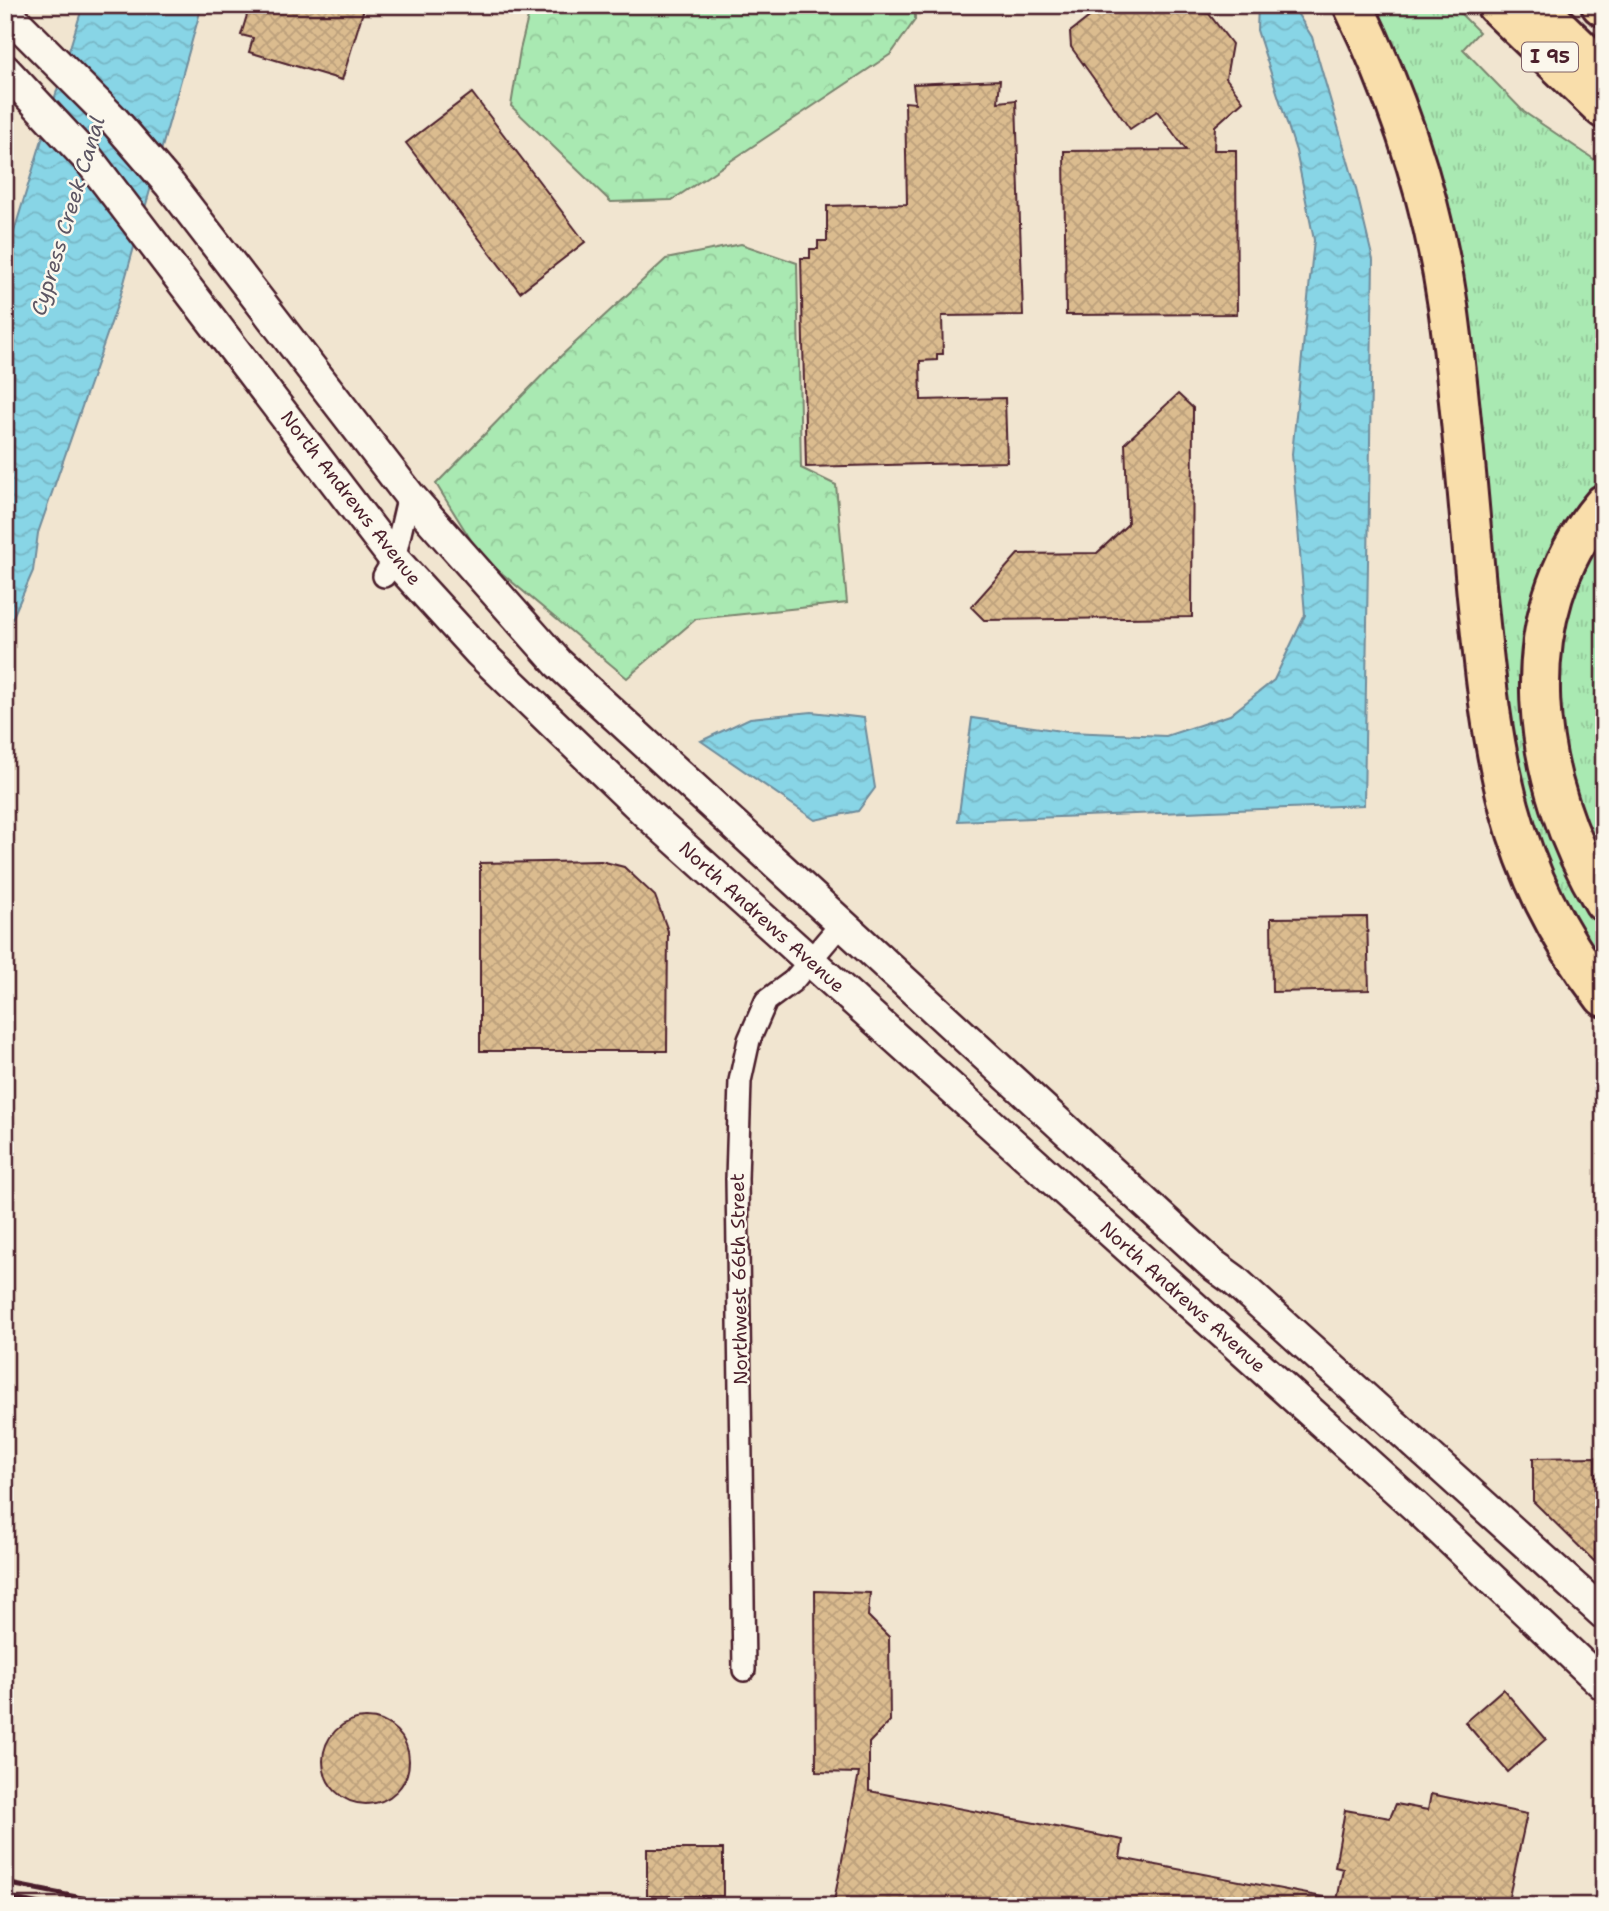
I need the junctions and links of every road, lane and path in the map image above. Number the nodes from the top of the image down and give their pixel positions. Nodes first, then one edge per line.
1 (1353, 5) edge
2 (1496, 5) edge
3 (1535, 5) edge
4 (5, 10) edge
5 (6, 71) edge
6 (1604, 72) edge
7 (1604, 109) edge
8 (409, 495) junction
9 (1604, 504) edge
10 (389, 567) junction
11 (1604, 902) edge
12 (841, 924) junction
13 (810, 961) junction
14 (1604, 997) edge
15 (1604, 1614) edge
16 (744, 1670) dead end
17 (1604, 1685) edge

1 - 14 highway
2 - 7 highway, I 95
3 - 6 highway
4 - 8 main road
5 - 10 main road, North Andrews Avenue
8 - 10 street
8 - 12 main road
9 - 11 highway
10 - 13 main road, North Andrews Avenue
12 - 13 street, Northwest 66th Street
12 - 15 main road
13 - 16 street, Northwest 66th Street
13 - 17 main road, North Andrews Avenue

